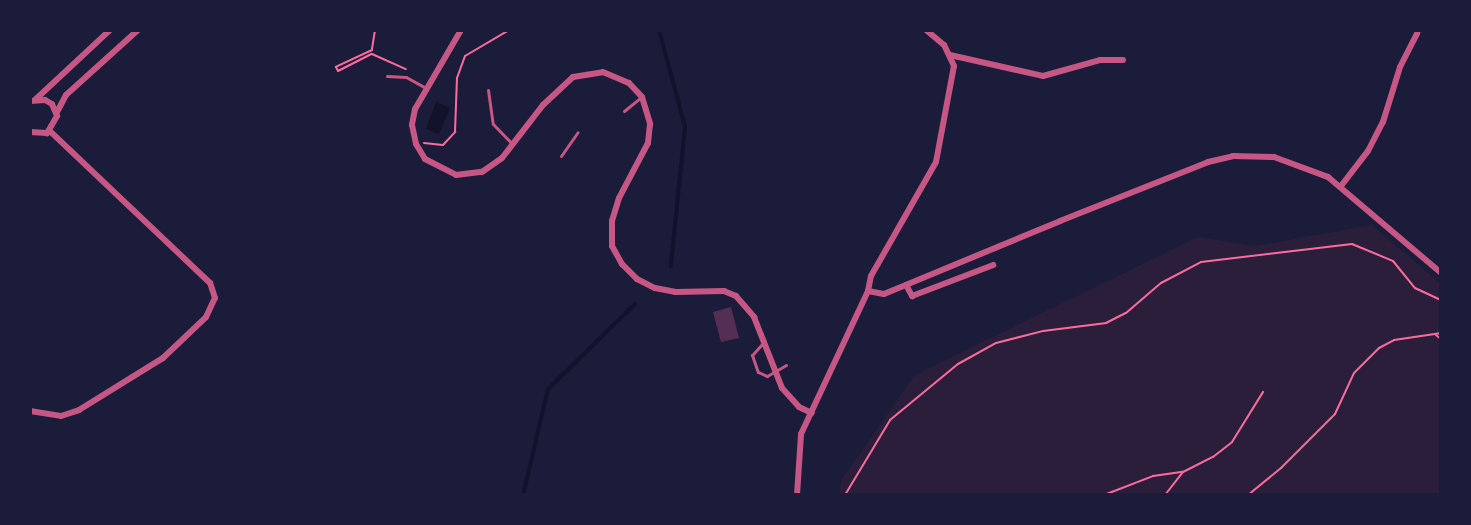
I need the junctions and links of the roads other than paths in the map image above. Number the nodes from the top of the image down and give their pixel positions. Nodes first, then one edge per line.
1 (110, 30) edge
2 (138, 30) edge
3 (461, 30) edge
4 (926, 30) edge
5 (1417, 33) dead end
6 (950, 54) junction
7 (1123, 60) dead end
8 (387, 76) dead end
9 (426, 88) junction
10 (488, 90) dead end
11 (642, 97) junction
12 (33, 100) edge
13 (624, 111) dead end
14 (57, 112) junction
15 (50, 131) junction
16 (30, 132) edge
17 (578, 132) dead end
18 (514, 146) junction
19 (561, 156) dead end
20 (1341, 186) junction
21 (993, 265) dead end
22 (1441, 273) edge
23 (906, 285) junction
24 (868, 291) junction
25 (762, 344) junction
26 (786, 365) dead end
27 (774, 372) junction
28 (30, 411) edge
29 (812, 412) junction
30 (797, 495) edge

1 - 12 street
2 - 14 street
3 - 9 street
4 - 6 street
5 - 20 street
6 - 7 street
6 - 24 street
8 - 9 lane
9 - 18 street
10 - 18 lane
11 - 13 lane
11 - 18 street
11 - 25 street
12 - 14 street
14 - 15 street
15 - 16 street
15 - 28 street
17 - 19 lane
20 - 22 street
20 - 23 street
21 - 23 street
23 - 24 street
24 - 29 street
25 - 27 street
25 - 27 lane
26 - 27 lane
27 - 29 street
29 - 30 street

